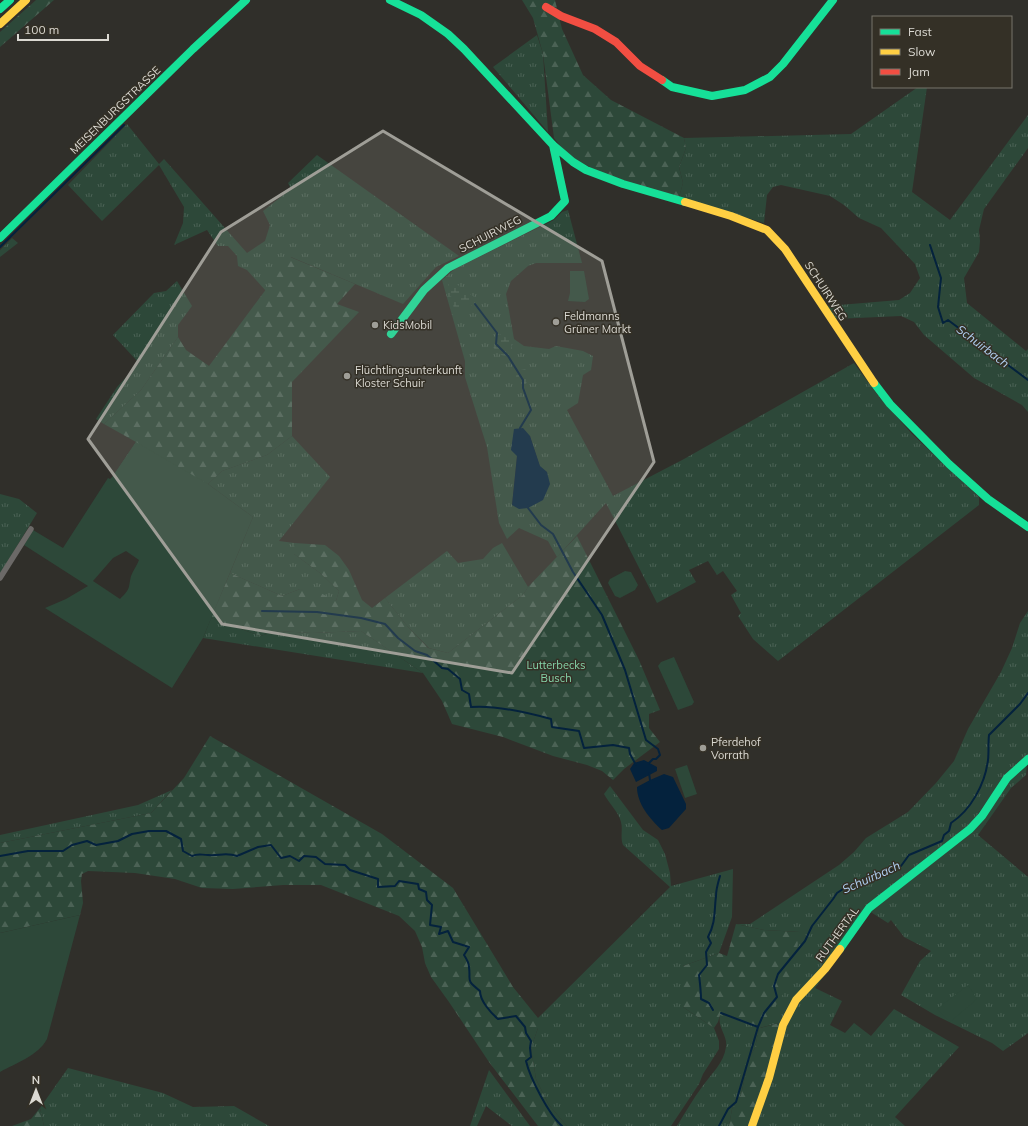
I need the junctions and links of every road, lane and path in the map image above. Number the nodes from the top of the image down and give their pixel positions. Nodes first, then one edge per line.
1 (10, 0) edge
2 (26, 0) edge
3 (246, 0) edge
4 (390, 0) edge
5 (833, 0) edge
6 (546, 7) dead end
7 (0, 9) edge
8 (0, 24) edge
9 (553, 145) junction
10 (0, 238) edge
11 (391, 334) dead end
12 (1028, 527) edge
13 (31, 529) dead end
14 (0, 578) edge
15 (1028, 759) edge
16 (752, 1126) edge

1 - 7 main road
2 - 8 main road
3 - 10 main road, MEISENBURGSTRASSE
4 - 9 main road, SCHUIRWEG
5 - 6 main road
9 - 11 main road, SCHUIRWEG
9 - 12 main road, SCHUIRWEG
13 - 14 street
15 - 16 main road, RUTHERTAL

